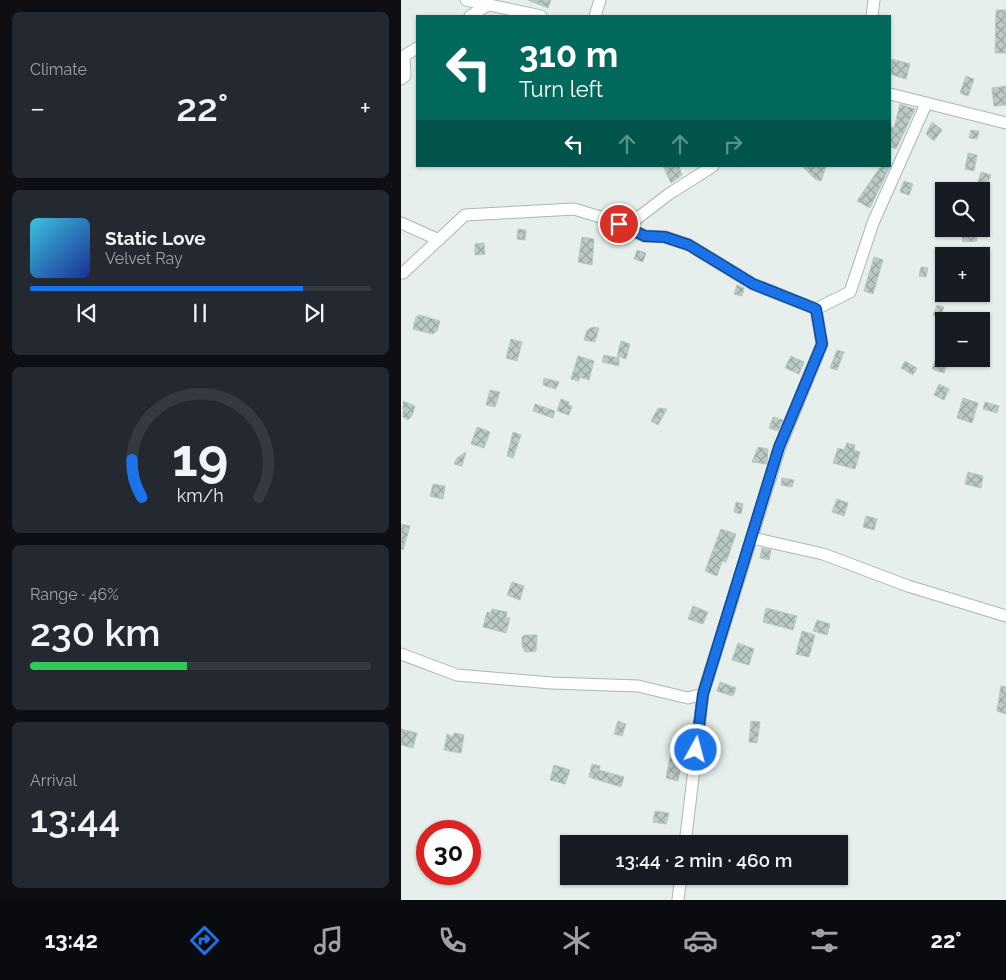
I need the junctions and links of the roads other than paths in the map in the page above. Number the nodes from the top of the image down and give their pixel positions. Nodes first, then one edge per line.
1 (466, 0) edge
2 (600, 0) edge
3 (874, 0) edge
4 (488, 5) junction
5 (472, 15) edge
6 (536, 15) edge
7 (595, 15) edge
8 (871, 15) edge
9 (416, 49) edge
10 (401, 80) edge
11 (891, 94) edge
12 (926, 104) junction
13 (1006, 123) edge
14 (711, 167) edge
15 (607, 219) junction
16 (401, 223) edge
17 (439, 240) junction
18 (401, 272) edge
19 (816, 309) junction
20 (752, 538) junction
21 (1006, 616) edge
22 (401, 654) edge
23 (703, 694) junction
24 (686, 835) edge
25 (680, 885) edge
26 (678, 900) edge

1 - 4 street
2 - 7 street
3 - 8 street
4 - 5 street
4 - 6 street
9 - 10 street
11 - 12 street
12 - 13 street
12 - 19 street
14 - 15 street
15 - 17 street
15 - 19 street
16 - 17 street
17 - 18 street
19 - 20 street
20 - 21 street
20 - 23 street
22 - 23 street
23 - 24 street
25 - 26 street

